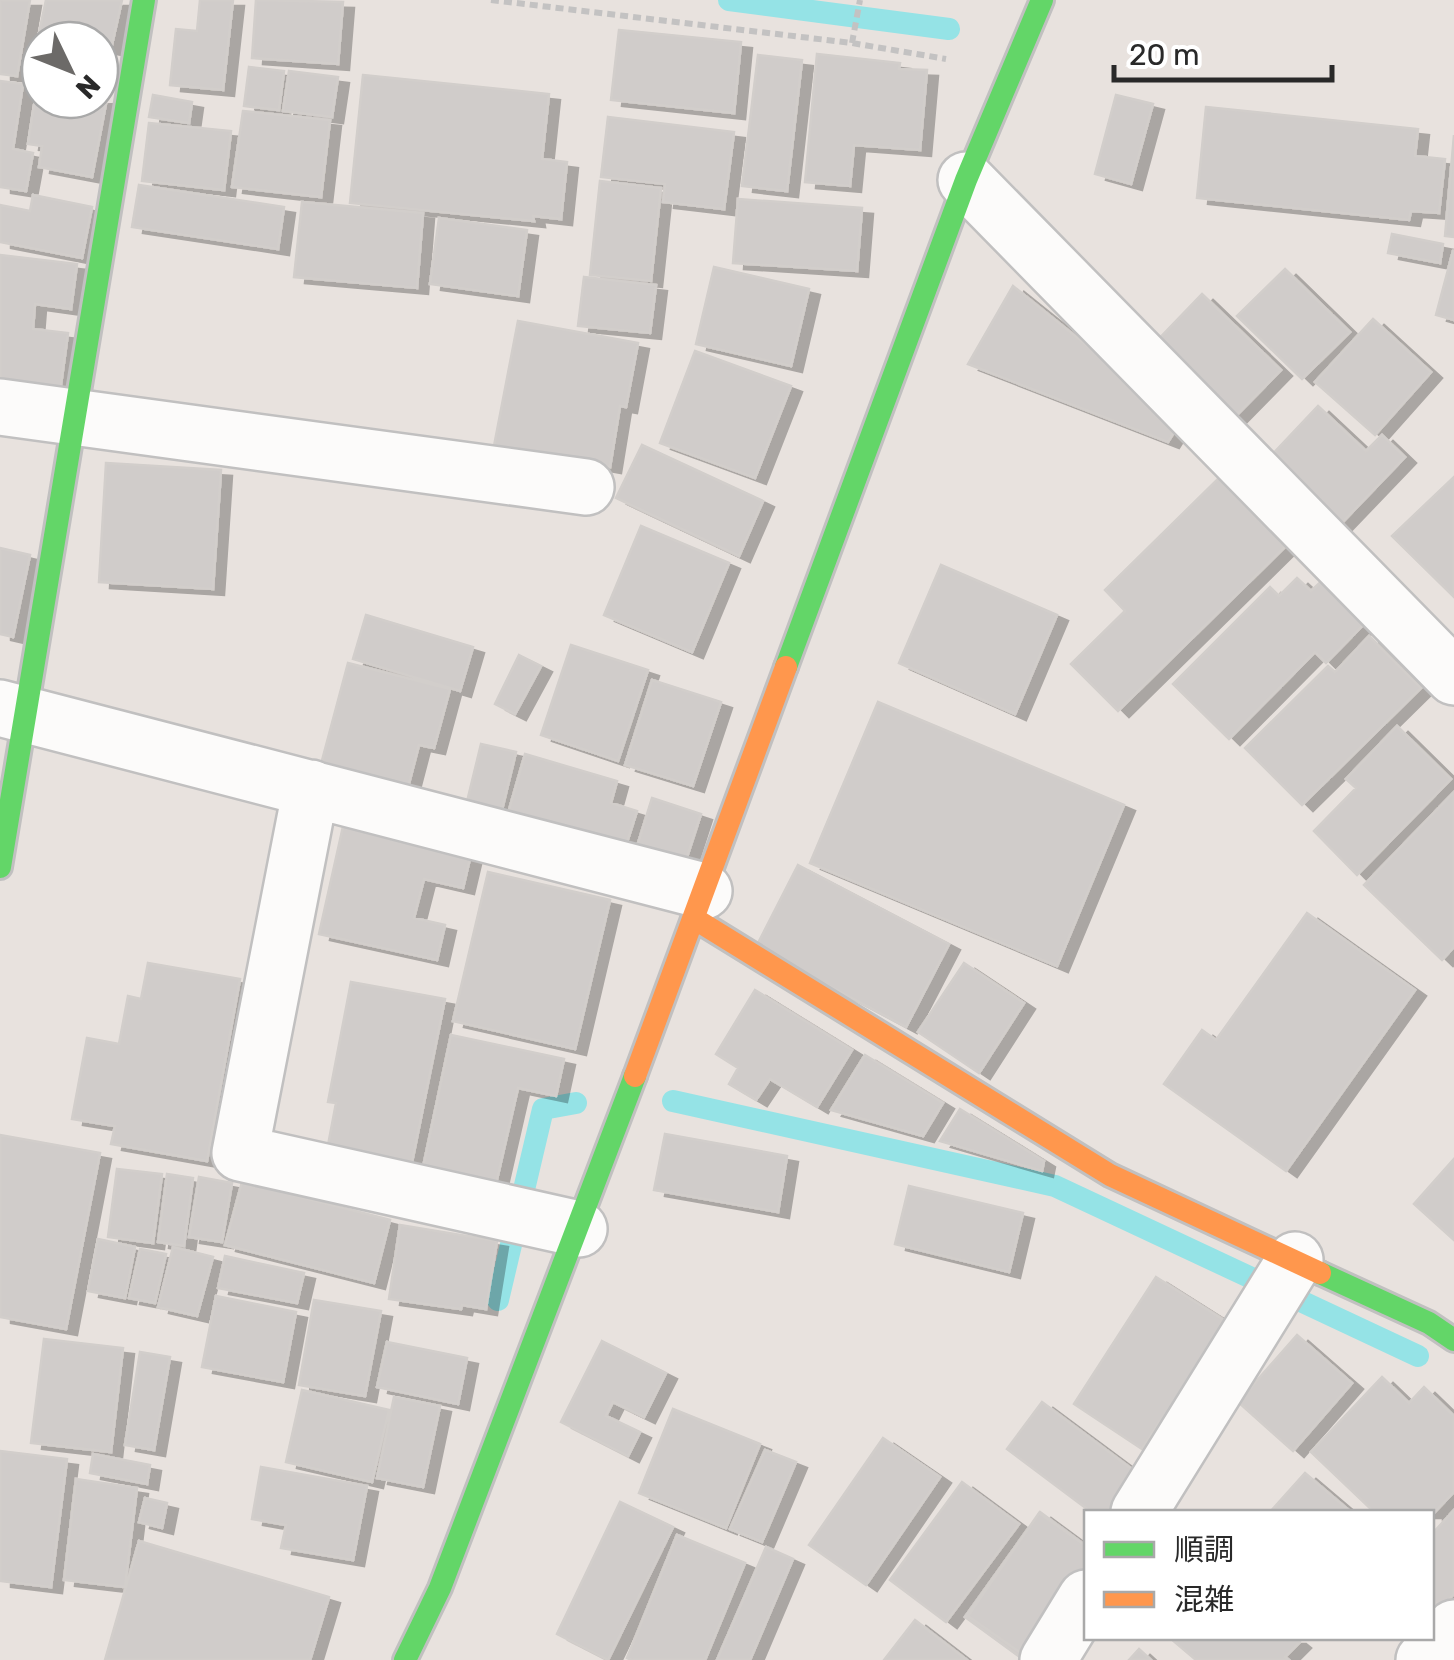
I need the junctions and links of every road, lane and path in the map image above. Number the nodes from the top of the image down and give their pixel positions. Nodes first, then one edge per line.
1 (144, 0) edge
2 (491, 0) edge
3 (1042, 0) edge
4 (860, 2) edge
5 (852, 43) junction
6 (1012, 68) junction
7 (966, 180) junction
8 (0, 407) edge
9 (74, 420) junction
10 (586, 487) dead end
11 (1454, 677) edge
12 (12, 712) edge
13 (312, 788) junction
14 (0, 868) edge
15 (700, 905) junction
16 (539, 1220) junction
17 (1282, 1280) junction
18 (1454, 1340) edge
19 (1140, 1510) edge
20 (1084, 1601) edge
21 (1454, 1628) edge
22 (405, 1660) edge
23 (1048, 1660) edge
24 (1424, 1660) edge

1 - 9 street
2 - 5 path
3 - 6 street
4 - 5 path
5 - 6 path
6 - 7 street
7 - 11 street
7 - 15 street
8 - 9 street
9 - 10 street
9 - 12 street
12 - 13 street
12 - 14 street
13 - 15 street
13 - 16 street
15 - 16 street
15 - 17 street
16 - 22 street
17 - 18 street
17 - 19 street
20 - 23 street
21 - 24 street

